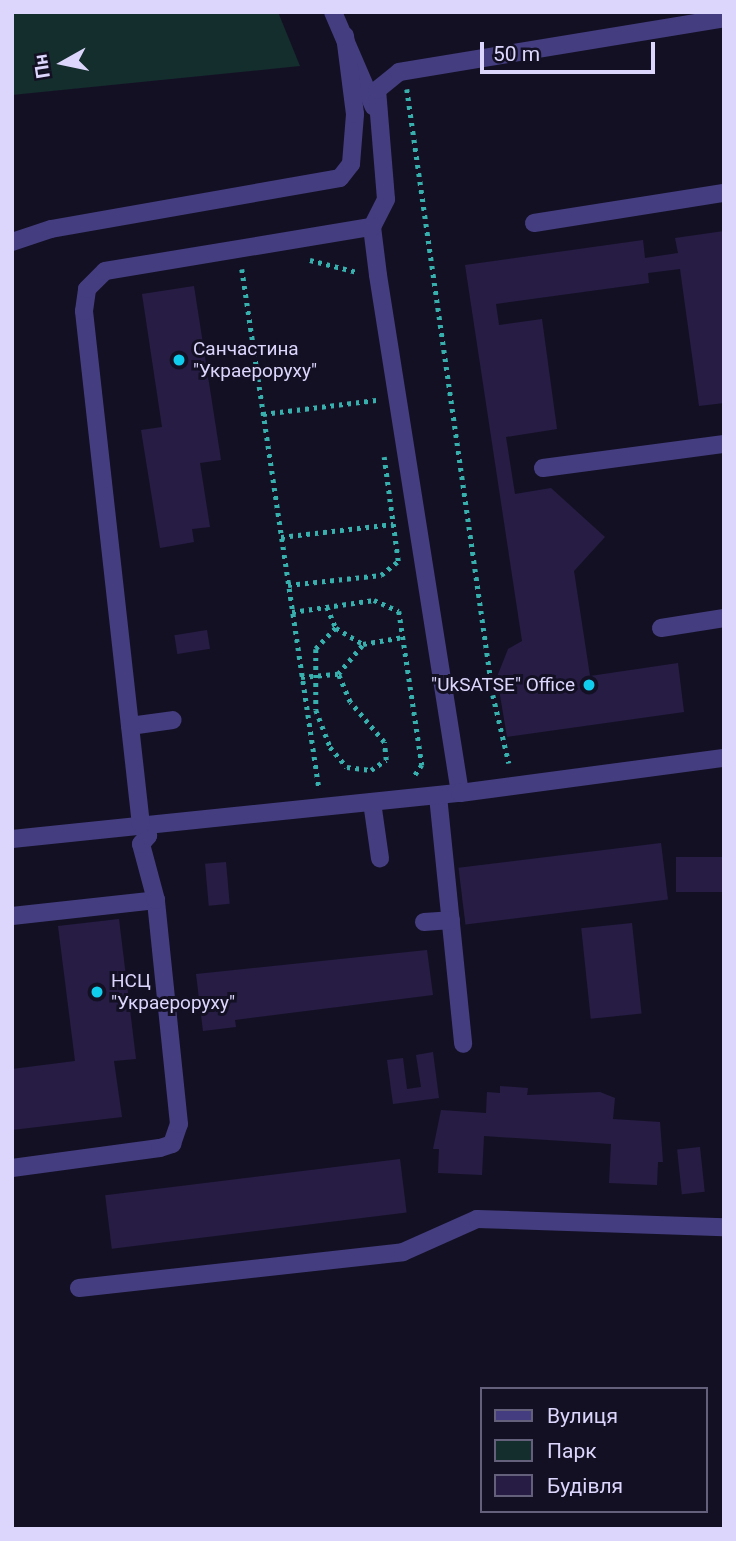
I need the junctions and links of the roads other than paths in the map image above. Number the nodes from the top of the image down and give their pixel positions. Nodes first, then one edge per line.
1 (333, 12) edge
2 (724, 18) edge
3 (345, 36) junction
4 (375, 110) junction
5 (724, 193) edge
6 (534, 223) dead end
7 (372, 227) junction
8 (12, 243) edge
9 (724, 444) edge
10 (543, 468) dead end
11 (724, 618) edge
12 (661, 628) dead end
13 (173, 720) dead end
14 (130, 726) junction
15 (724, 758) edge
16 (460, 793) junction
17 (438, 796) junction
18 (372, 802) junction
19 (141, 825) junction
20 (12, 839) edge
21 (380, 858) dead end
22 (156, 900) junction
23 (12, 915) edge
24 (451, 920) junction
25 (424, 922) dead end
26 (463, 1044) dead end
27 (12, 1168) edge
28 (724, 1227) edge
29 (79, 1288) dead end

1 - 3 lane
2 - 4 lane
3 - 4 lane
3 - 8 lane
4 - 7 lane
5 - 6 lane
7 - 14 lane
7 - 16 lane
9 - 10 lane
11 - 12 lane
13 - 14 lane
14 - 19 lane
15 - 16 lane
16 - 17 lane
17 - 18 lane
17 - 24 lane
18 - 19 lane
18 - 21 lane
19 - 20 lane
19 - 22 lane
22 - 23 lane
22 - 27 lane
24 - 25 lane
24 - 26 lane
28 - 29 lane

